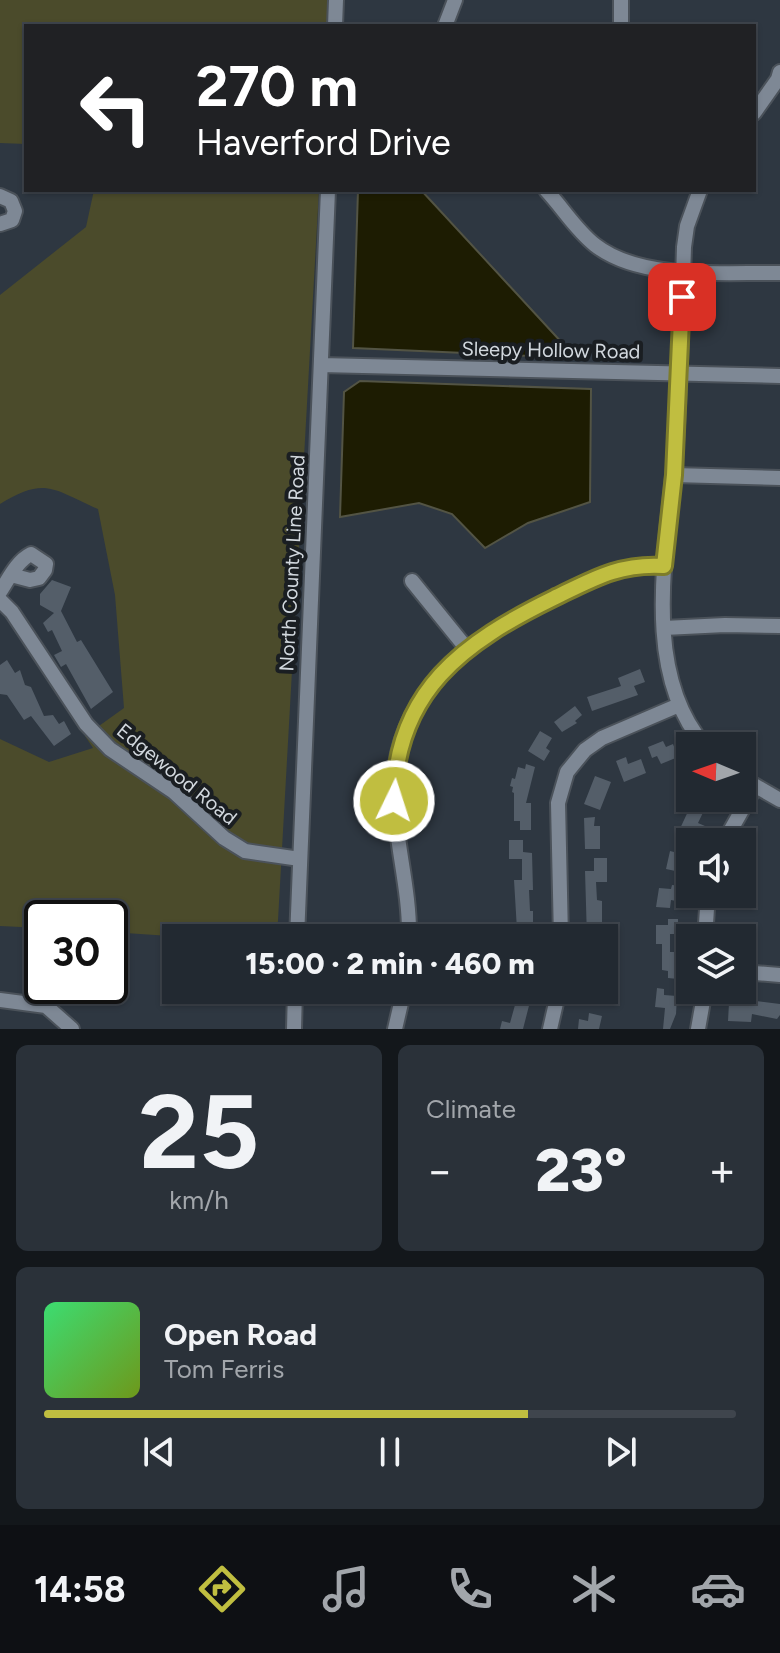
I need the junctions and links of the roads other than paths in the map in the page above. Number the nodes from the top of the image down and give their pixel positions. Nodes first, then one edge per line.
1 (336, 0) edge
2 (455, 0) edge
3 (621, 0) edge
4 (335, 24) edge
5 (446, 24) edge
6 (621, 24) edge
7 (779, 77) edge
8 (756, 110) edge
9 (328, 192) edge
10 (548, 192) edge
11 (699, 192) edge
12 (0, 196) edge
13 (0, 224) edge
14 (683, 272) junction
15 (780, 273) edge
16 (321, 365) junction
17 (680, 373) junction
18 (780, 376) edge
19 (674, 475) junction
20 (780, 478) edge
21 (664, 566) junction
22 (11, 575) dead end
23 (412, 581) dead end
24 (0, 592) edge
25 (0, 600) edge
26 (780, 626) edge
27 (664, 628) junction
28 (467, 649) junction
29 (679, 705) junction
30 (696, 732) edge
31 (756, 788) edge
32 (780, 800) edge
33 (300, 859) junction
34 (298, 924) edge
35 (408, 924) edge
36 (561, 924) edge
37 (756, 973) edge
38 (780, 975) edge
39 (0, 1000) edge
40 (295, 1004) edge
41 (401, 1004) edge
42 (556, 1004) edge
43 (702, 1004) edge
44 (72, 1029) edge
45 (294, 1029) edge
46 (395, 1029) edge
47 (550, 1029) edge
48 (698, 1029) edge

1 - 4 street
2 - 5 street
3 - 6 street
7 - 8 street
9 - 16 street, North County Line Road
10 - 14 street
11 - 14 street
12 - 13 street
14 - 15 street
14 - 17 street
16 - 17 street, Sleepy Hollow Road
16 - 33 street, North County Line Road
17 - 18 street, Sleepy Hollow Road
17 - 19 street
19 - 20 street
19 - 21 street
21 - 27 street
21 - 28 street
22 - 24 street
23 - 28 street
25 - 33 street, Edgewood Road
26 - 27 street
27 - 29 street
28 - 35 street
29 - 30 street
29 - 36 street
31 - 32 street
33 - 34 street, North County Line Road
37 - 38 street
39 - 44 street
40 - 45 street
41 - 46 street
42 - 47 street
43 - 48 street

